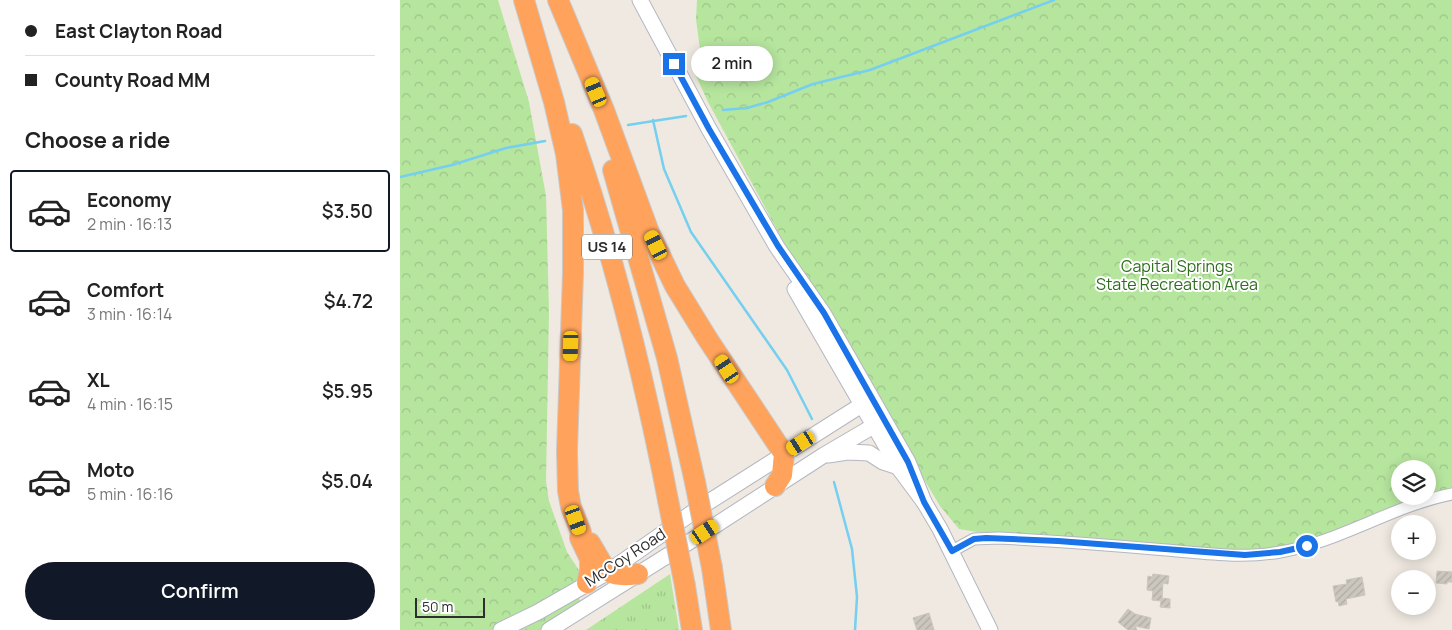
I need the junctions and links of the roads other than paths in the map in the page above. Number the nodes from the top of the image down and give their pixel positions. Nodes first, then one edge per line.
1 (525, 0) edge
2 (556, 0) edge
3 (640, 0) edge
4 (867, 401) junction
5 (879, 422) junction
6 (784, 454) junction
7 (824, 455) junction
8 (898, 467) junction
9 (775, 486) junction
10 (1452, 494) edge
11 (924, 502) junction
12 (581, 532) junction
13 (952, 551) junction
14 (608, 572) junction
15 (638, 574) junction
16 (587, 583) junction
17 (501, 630) edge
18 (549, 630) edge
19 (692, 630) edge
20 (721, 630) edge
21 (990, 630) edge

1 - 12 highway
1 - 19 highway, US 14, bridge
2 - 6 highway
2 - 20 highway, US 14, bridge
3 - 4 main road
4 - 5 main road
4 - 6 main road, McCoy Road
5 - 7 main road, McCoy Road
5 - 8 main road
5 - 11 main road
6 - 9 highway
6 - 14 main road, McCoy Road
7 - 8 main road
7 - 9 main road, McCoy Road
8 - 11 main road
9 - 15 main road, McCoy Road
10 - 13 street
11 - 13 main road
12 - 14 highway
12 - 16 highway
13 - 21 main road
14 - 15 highway
14 - 16 main road, McCoy Road
15 - 18 main road, McCoy Road
16 - 17 main road, McCoy Road

